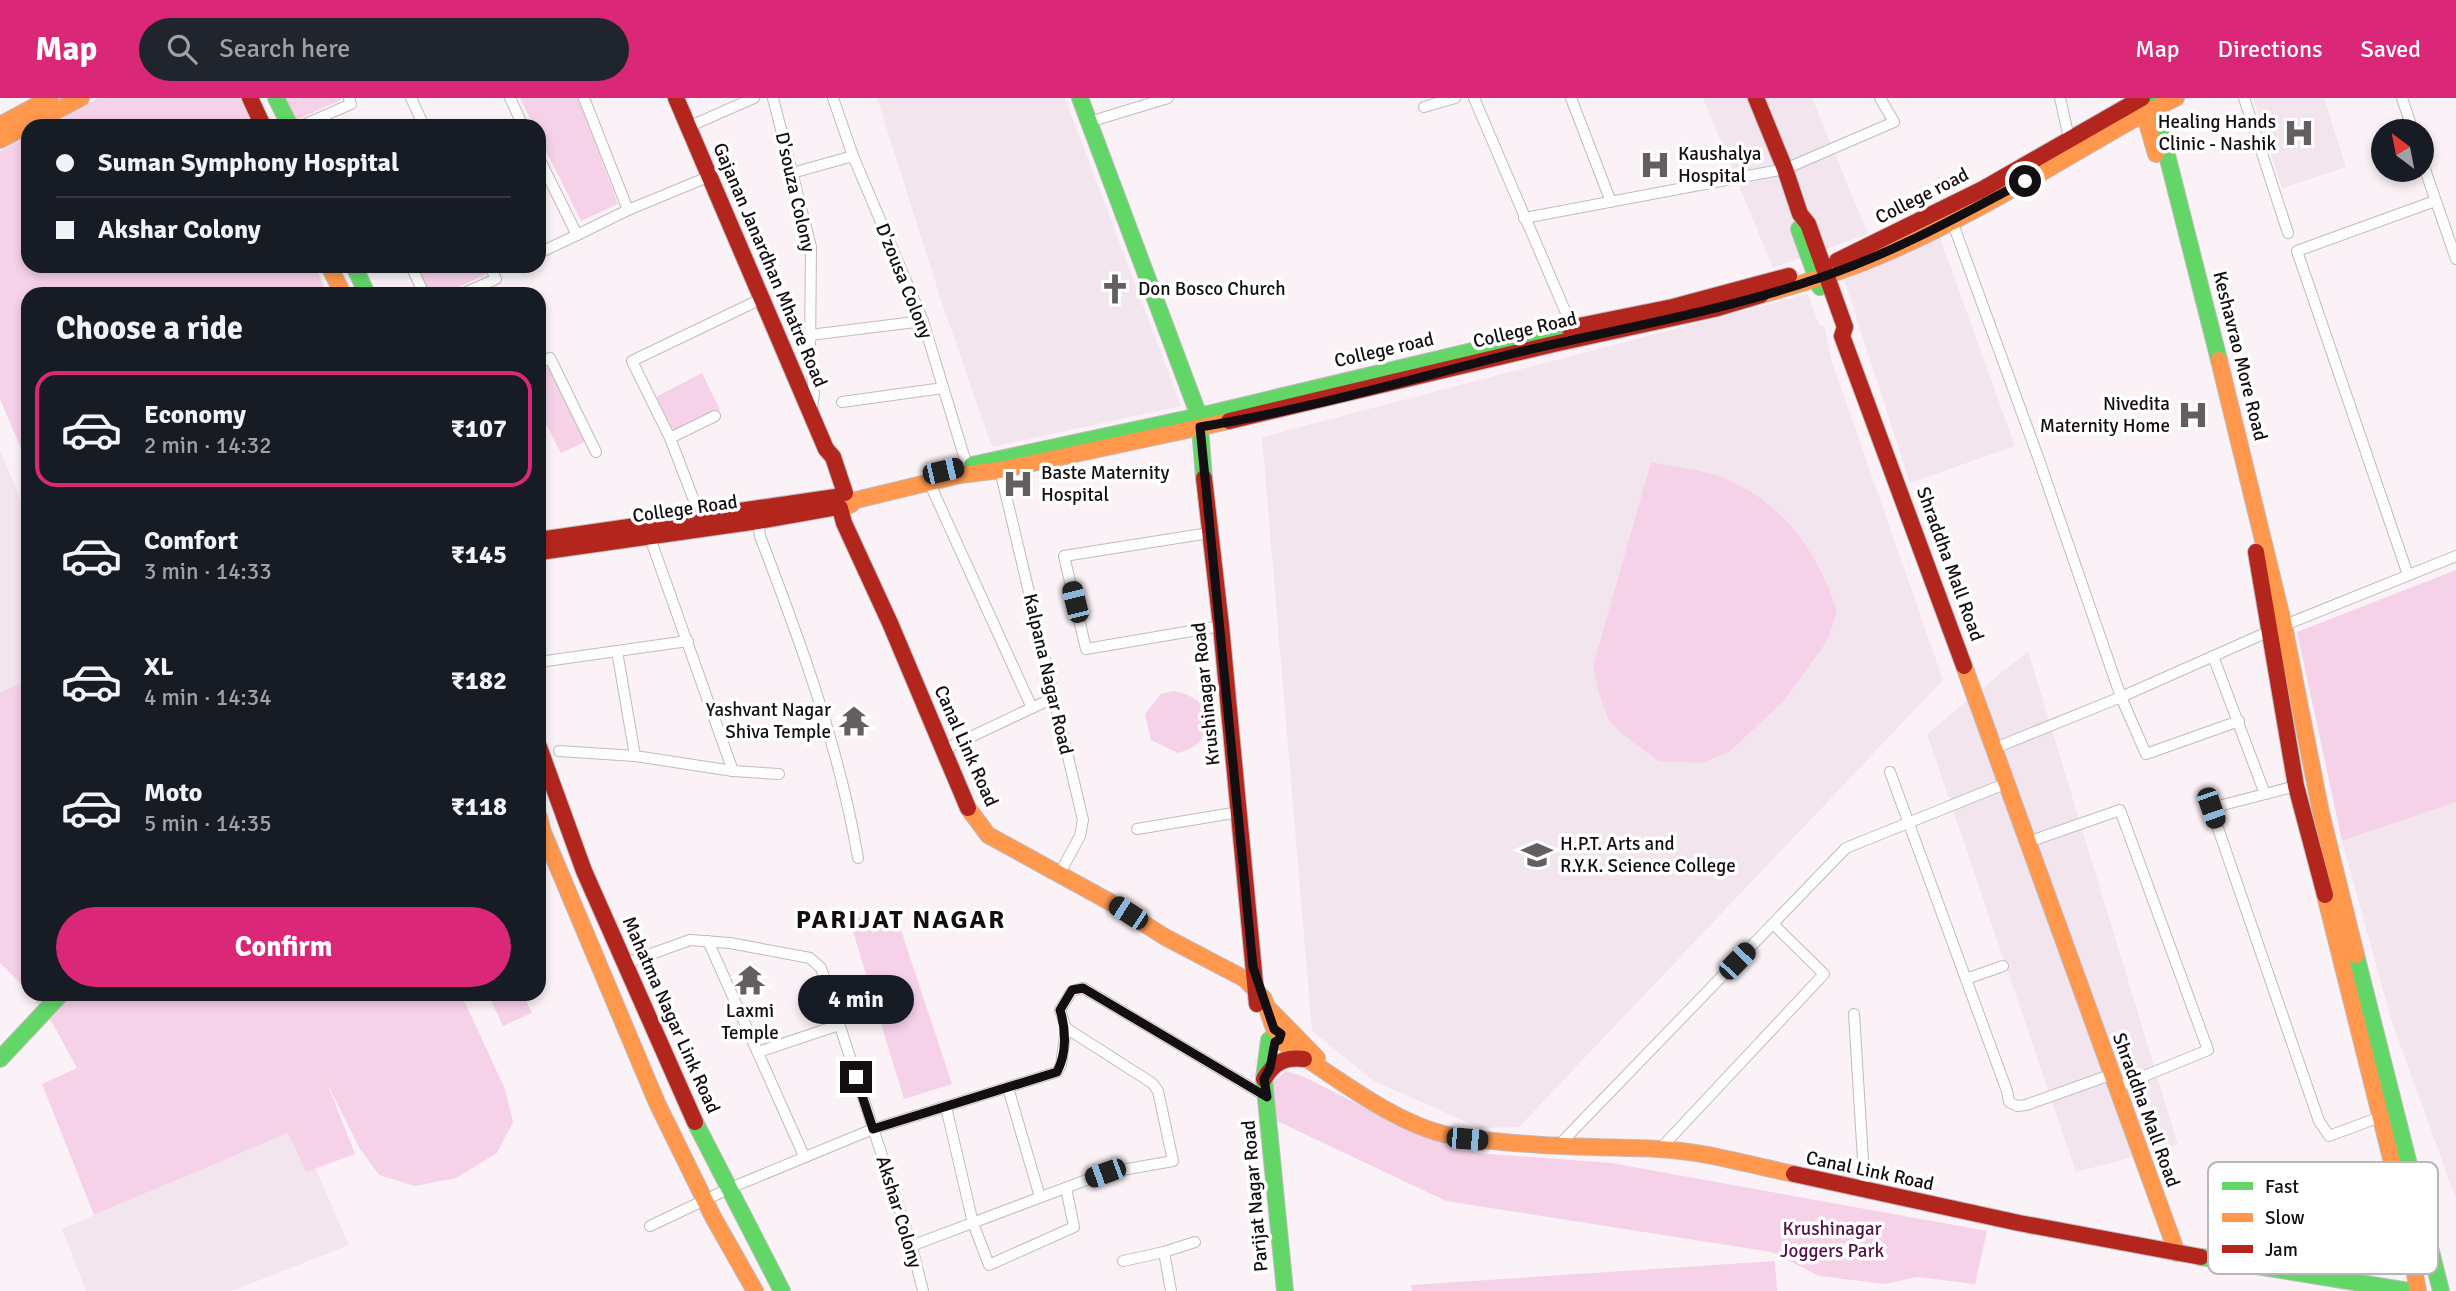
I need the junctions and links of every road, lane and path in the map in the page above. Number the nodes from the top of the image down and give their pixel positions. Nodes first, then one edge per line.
1 (50, 98) edge
2 (81, 98) edge
3 (250, 98) edge
4 (276, 98) edge
5 (349, 98) edge
6 (411, 98) edge
7 (510, 98) edge
8 (584, 98) edge
9 (676, 98) edge
10 (754, 98) edge
11 (773, 98) edge
12 (833, 98) edge
13 (1080, 98) edge
14 (1168, 98) edge
15 (1455, 98) edge
16 (1474, 98) edge
17 (1571, 98) edge
18 (1756, 98) edge
19 (1880, 98) edge
20 (2060, 98) edge
21 (2176, 98) edge
22 (2244, 98) edge
23 (2402, 98) edge
24 (2146, 102) edge
25 (1424, 107) dead end
26 (40, 119) edge
27 (260, 119) edge
28 (286, 119) edge
29 (317, 119) edge
30 (421, 119) edge
31 (520, 119) edge
32 (2409, 119) edge
33 (1089, 122) junction
34 (0, 125) edge
35 (688, 127) junction
36 (21, 129) edge
37 (2069, 138) junction
38 (0, 140) edge
39 (853, 156) junction
40 (1785, 169) junction
41 (546, 173) edge
42 (792, 173) junction
43 (708, 177) junction
44 (2429, 182) edge
45 (1986, 195) junction
46 (2435, 201) junction
47 (1611, 202) junction
48 (628, 210) junction
49 (1524, 218) junction
50 (1951, 222) junction
51 (2288, 233) dead end
52 (576, 235) junction
53 (546, 250) edge
54 (2455, 251) edge
55 (1820, 272) junction
56 (493, 273) edge
57 (478, 287) edge
58 (761, 299) junction
59 (923, 321) junction
60 (1572, 327) junction
61 (810, 335) junction
62 (546, 360) edge
63 (943, 388) junction
64 (842, 402) dead end
65 (811, 413) junction
66 (715, 416) dead end
67 (1199, 421) junction
68 (670, 438) junction
69 (596, 452) dead end
70 (967, 466) junction
71 (1000, 470) junction
72 (929, 482) junction
73 (842, 501) junction
74 (700, 516) junction
75 (758, 521) junction
76 (1209, 533) junction
77 (649, 536) junction
78 (546, 539) edge
79 (546, 551) edge
80 (2456, 556) edge
81 (2408, 575) junction
82 (1221, 626) junction
83 (2277, 628) junction
84 (688, 641) junction
85 (617, 651) junction
86 (2213, 656) junction
87 (546, 661) edge
88 (2121, 697) junction
89 (1054, 698) junction
90 (1032, 708) junction
91 (2239, 721) junction
92 (1995, 748) junction
93 (943, 750) junction
94 (559, 751) dead end
95 (635, 755) junction
96 (546, 768) edge
97 (733, 771) junction
98 (1890, 772) dead end
99 (779, 774) dead end
100 (2007, 783) junction
101 (2296, 786) junction
102 (2265, 794) junction
103 (1239, 812) junction
104 (1908, 823) junction
105 (546, 827) edge
106 (567, 829) junction
107 (1137, 829) dead end
108 (546, 841) edge
109 (2028, 842) junction
110 (858, 858) dead end
111 (1060, 873) junction
112 (1773, 924) junction
113 (708, 941) junction
114 (626, 963) junction
115 (2003, 966) dead end
116 (1966, 979) junction
117 (1261, 1000) junction
118 (54, 1001) edge
119 (1854, 1014) dead end
120 (839, 1025) junction
121 (1066, 1028) junction
122 (1274, 1036) junction
123 (758, 1052) junction
124 (1312, 1057) junction
125 (0, 1059) edge
126 (1267, 1073) junction
127 (2113, 1082) junction
128 (1008, 1088) junction
129 (1267, 1097) junction
130 (946, 1107) junction
131 (2381, 1117) junction
132 (873, 1129) junction
133 (1557, 1147) junction
134 (1660, 1149) junction
135 (804, 1156) junction
136 (2392, 1162) edge
137 (2408, 1162) edge
138 (1066, 1188) junction
139 (728, 1189) junction
140 (1865, 1192) junction
141 (1040, 1197) junction
142 (704, 1199) junction
143 (973, 1223) junction
144 (650, 1226) dead end
145 (1195, 1242) dead end
146 (911, 1246) junction
147 (1164, 1252) junction
148 (2177, 1253) junction
149 (2208, 1258) edge
150 (1123, 1261) dead end
151 (2305, 1274) edge
152 (2437, 1274) edge
153 (755, 1291) edge
154 (782, 1291) edge
155 (923, 1291) edge
156 (1171, 1291) edge
157 (1285, 1291) edge
158 (2409, 1291) edge
159 (2441, 1291) edge

1 - 34 street
2 - 26 street
3 - 27 street
4 - 28 street
5 - 29 street
6 - 30 street
7 - 31 street
8 - 48 street
9 - 35 street, Gajanan Janardhan Mhatre Road
10 - 35 street
11 - 42 street, D'souza Colony
12 - 39 street, D'zousa Colony
13 - 33 street, Krushinagar Road
14 - 33 street
15 - 25 street
16 - 49 street
17 - 47 street
18 - 40 street, Shraddha Mall Road
19 - 40 street
20 - 37 street
21 - 24 street, College Road
22 - 51 street
23 - 32 street
24 - 37 street, College road
24 - 45 street, College Road
24 - 83 street, Keshavrao More Road
33 - 67 street, Krushinagar Road
35 - 43 street, Gajanan Janardhan Mhatre Road
36 - 38 street
37 - 45 street, College road
39 - 42 street
39 - 59 street, D'zousa Colony
40 - 47 street
40 - 55 street, Shraddha Mall Road
41 - 52 street
42 - 61 street, D'souza Colony
43 - 48 street
43 - 58 street, Gajanan Janardhan Mhatre Road
44 - 46 street
45 - 50 street, College Road
45 - 55 street, College road
46 - 54 street
46 - 81 street
47 - 49 street
48 - 52 street
49 - 60 street
50 - 55 street, College Road
50 - 88 street
52 - 53 street
55 - 60 street, College road
55 - 67 street, College Road
55 - 92 street, Shraddha Mall Road
56 - 57 street
58 - 65 street, Gajanan Janardhan Mhatre Road
58 - 68 street
59 - 61 street
59 - 63 street, D'zousa Colony
60 - 67 street, College road
61 - 65 street, D'souza Colony
62 - 69 street
63 - 64 street
63 - 70 street, D'zousa Colony
65 - 73 street, Gajanan Janardhan Mhatre Road
66 - 68 street
67 - 70 street, College road
67 - 71 street, College Road
67 - 76 street, Krushinagar Road
68 - 74 street
70 - 73 street, College road
71 - 72 street, College Road
71 - 89 street, Kalpana Nagar Road
72 - 73 street, College Road
72 - 90 street
73 - 74 street, College road
73 - 75 street, College Road
73 - 93 street, Canal Link Road
74 - 78 street, College road
75 - 77 street, College Road
75 - 110 street
76 - 82 street, Krushinagar Road
76 - 82 street
77 - 79 street, College Road
77 - 84 street
80 - 81 street
81 - 83 street
82 - 103 street, Krushinagar Road
83 - 86 street
83 - 101 street
83 - 137 street
84 - 85 street
84 - 97 street
85 - 87 street
85 - 95 street
86 - 88 street
86 - 91 street
88 - 91 street
88 - 92 street
89 - 90 street
89 - 111 street, Kalpana Nagar Road
90 - 93 street
91 - 102 street
92 - 100 street, Shraddha Mall Road
93 - 111 street, Canal Link Road
94 - 95 street
95 - 97 street
96 - 106 street, Mahatma Nagar Link Road
97 - 99 street
98 - 104 street
100 - 104 street
100 - 109 street, Shraddha Mall Road
101 - 102 street
101 - 131 street
102 - 131 street
103 - 107 street
103 - 117 street, Krushinagar Road
104 - 112 street
104 - 116 street
105 - 106 street
106 - 114 street, Mahatma Nagar Link Road
108 - 142 street
109 - 127 street, Shraddha Mall Road
109 - 127 street
111 - 117 street, Canal Link Road
112 - 133 street
112 - 134 street
113 - 114 street, Akshar Colony
113 - 120 street, Akshar Colony
113 - 123 street
114 - 139 street, Mahatma Nagar Link Road
115 - 116 street
116 - 127 street
117 - 122 street
117 - 124 street, Canal Link Road
118 - 125 street
119 - 140 street
120 - 123 street
120 - 132 street, Akshar Colony
121 - 128 street
121 - 129 street
121 - 138 street
122 - 124 street, Canal Link Road
122 - 126 street
123 - 135 street
124 - 126 street
124 - 133 street, Canal Link Road
126 - 129 street, Parijat Nagar Road
127 - 148 street, Shraddha Mall Road
128 - 130 street
128 - 141 street
129 - 157 street, Parijat Nagar Road
130 - 132 street
130 - 143 street
131 - 136 street
132 - 135 street
132 - 146 street, Akshar Colony
133 - 134 street, Canal Link Road
134 - 140 street, Canal Link Road
135 - 139 street
138 - 141 street
138 - 143 street
139 - 142 street
139 - 154 street, Mahatma Nagar Link Road
140 - 148 street, Canal Link Road
141 - 143 street
142 - 144 street
142 - 153 street
143 - 146 street
145 - 147 street
146 - 155 street, Akshar Colony
147 - 150 street
147 - 156 street
148 - 149 street, Canal Link Road
151 - 158 street, Canal Link Road
152 - 159 street

